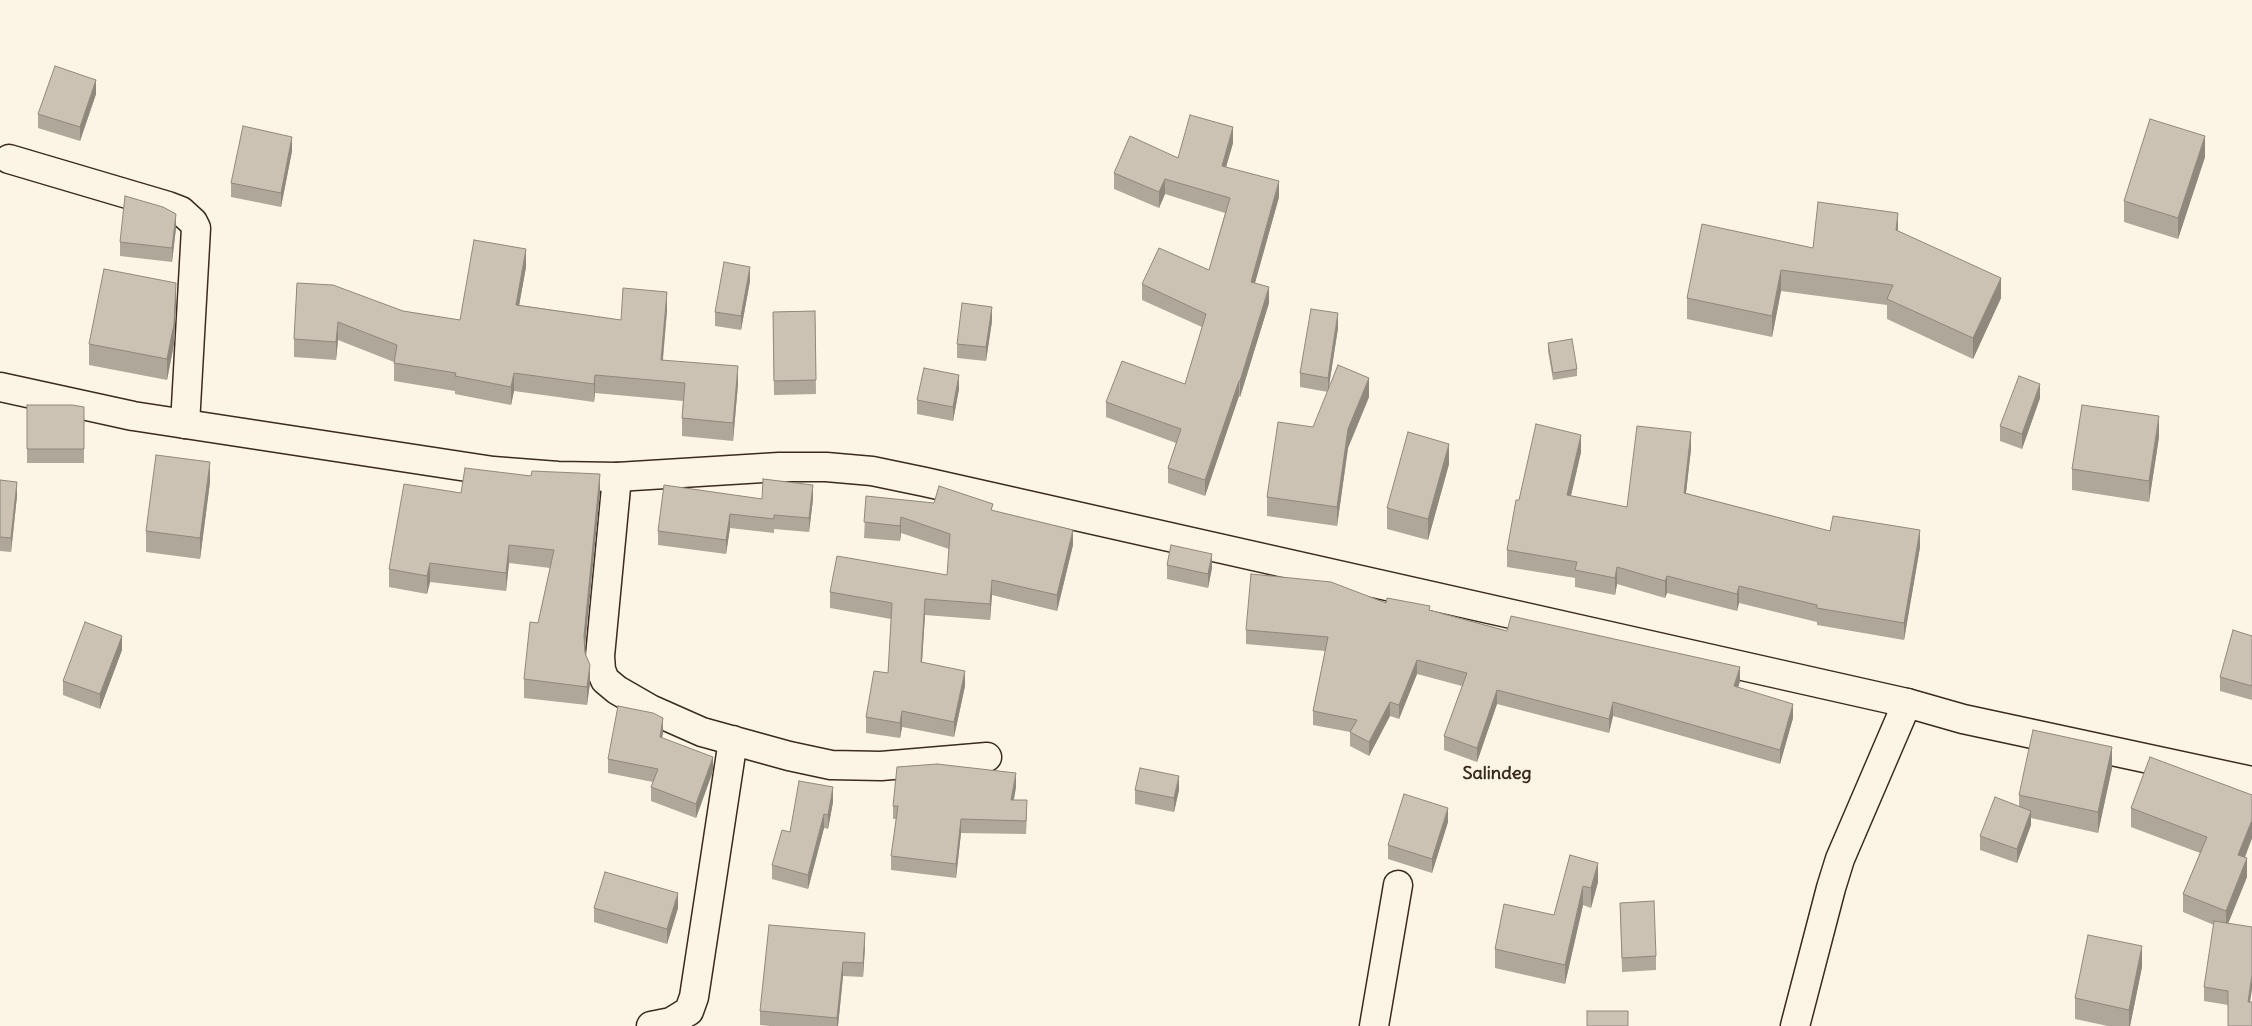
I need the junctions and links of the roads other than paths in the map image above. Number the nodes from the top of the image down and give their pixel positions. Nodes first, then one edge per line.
1 (9, 159) dead end
2 (0, 387) edge
3 (185, 424) junction
4 (617, 477) junction
5 (1907, 703) junction
6 (733, 740) junction
7 (987, 757) dead end
8 (2252, 781) edge
9 (1398, 885) dead end
10 (651, 1026) edge
11 (1374, 1026) edge
12 (1796, 1026) edge

1 - 3 street
2 - 3 street
3 - 4 street
4 - 5 street
4 - 6 street
5 - 8 street
5 - 12 street
6 - 7 street
6 - 10 street
9 - 11 street

